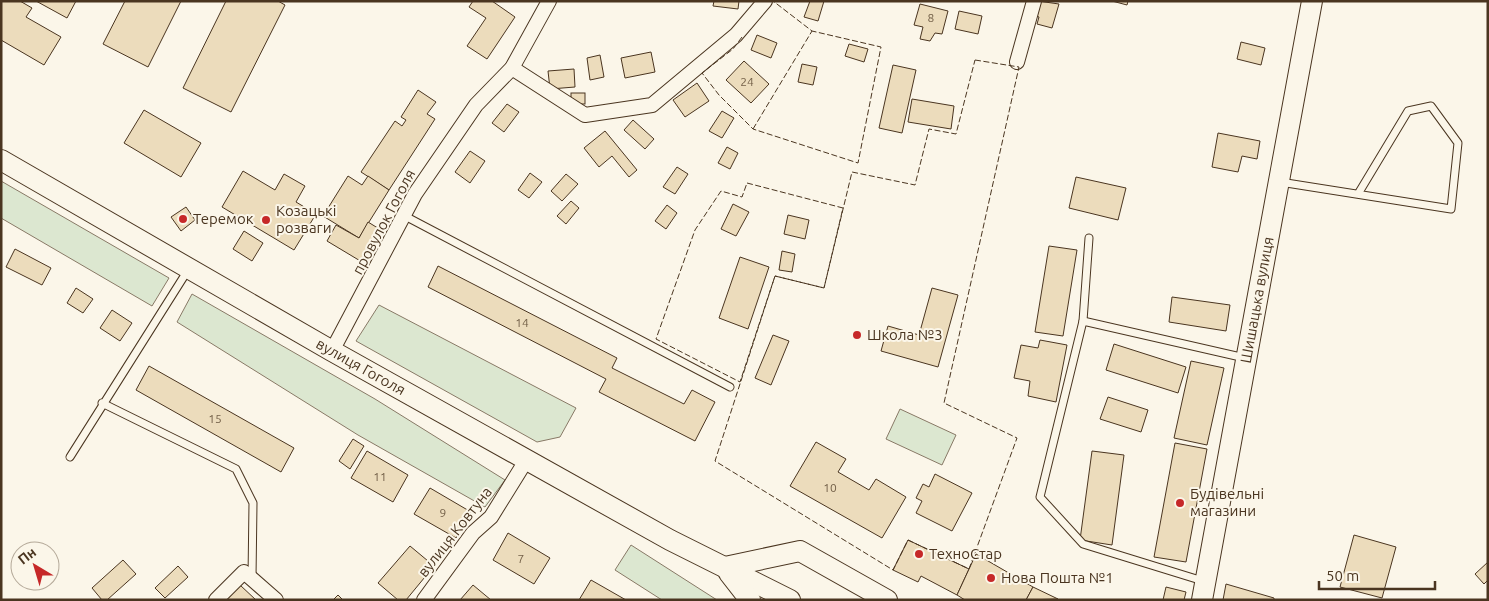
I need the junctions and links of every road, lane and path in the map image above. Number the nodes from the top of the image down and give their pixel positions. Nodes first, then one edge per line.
1 (549, 1) edge
2 (765, 1) edge
3 (1034, 1) edge
4 (1312, 1) edge
5 (1017, 62) dead end
6 (512, 68) junction
7 (1, 160) edge
8 (1279, 182) junction
9 (1358, 194) junction
10 (403, 214) junction
11 (1090, 238) dead end
12 (190, 268) junction
13 (1082, 321) junction
14 (332, 351) junction
15 (1247, 358) junction
16 (730, 387) dead end
17 (102, 403) junction
18 (70, 457) dead end
19 (527, 459) junction
20 (800, 551) junction
21 (725, 568) junction
22 (252, 578) junction
23 (1204, 591) edge
24 (787, 598) edge
25 (216, 600) edge
26 (276, 600) edge
27 (424, 600) edge
28 (750, 600) edge
29 (887, 600) edge

1 - 6 street, провулок Гоголя
2 - 6 street
3 - 5 street
4 - 8 street, Шишацька вулиця
6 - 10 street, провулок Гоголя
7 - 12 street, вулиця Гоголя
8 - 9 lane
8 - 15 street, Шишацька вулиця
9 - 9 lane
10 - 14 street, провулок Гоголя
10 - 16 lane
11 - 13 lane
12 - 14 street, вулиця Гоголя
12 - 17 lane
13 - 15 lane
13 - 23 lane
14 - 19 street, вулиця Гоголя
15 - 23 street, Шишацька вулиця
17 - 18 lane
17 - 22 lane
19 - 21 street, вулиця Гоголя
19 - 27 street, вулиця Ковтуна
20 - 21 street
20 - 24 street, вулиця Гоголя
20 - 29 street
21 - 24 street, вулиця Гоголя
21 - 28 street, вулиця Гоголя
22 - 25 street
22 - 26 street

